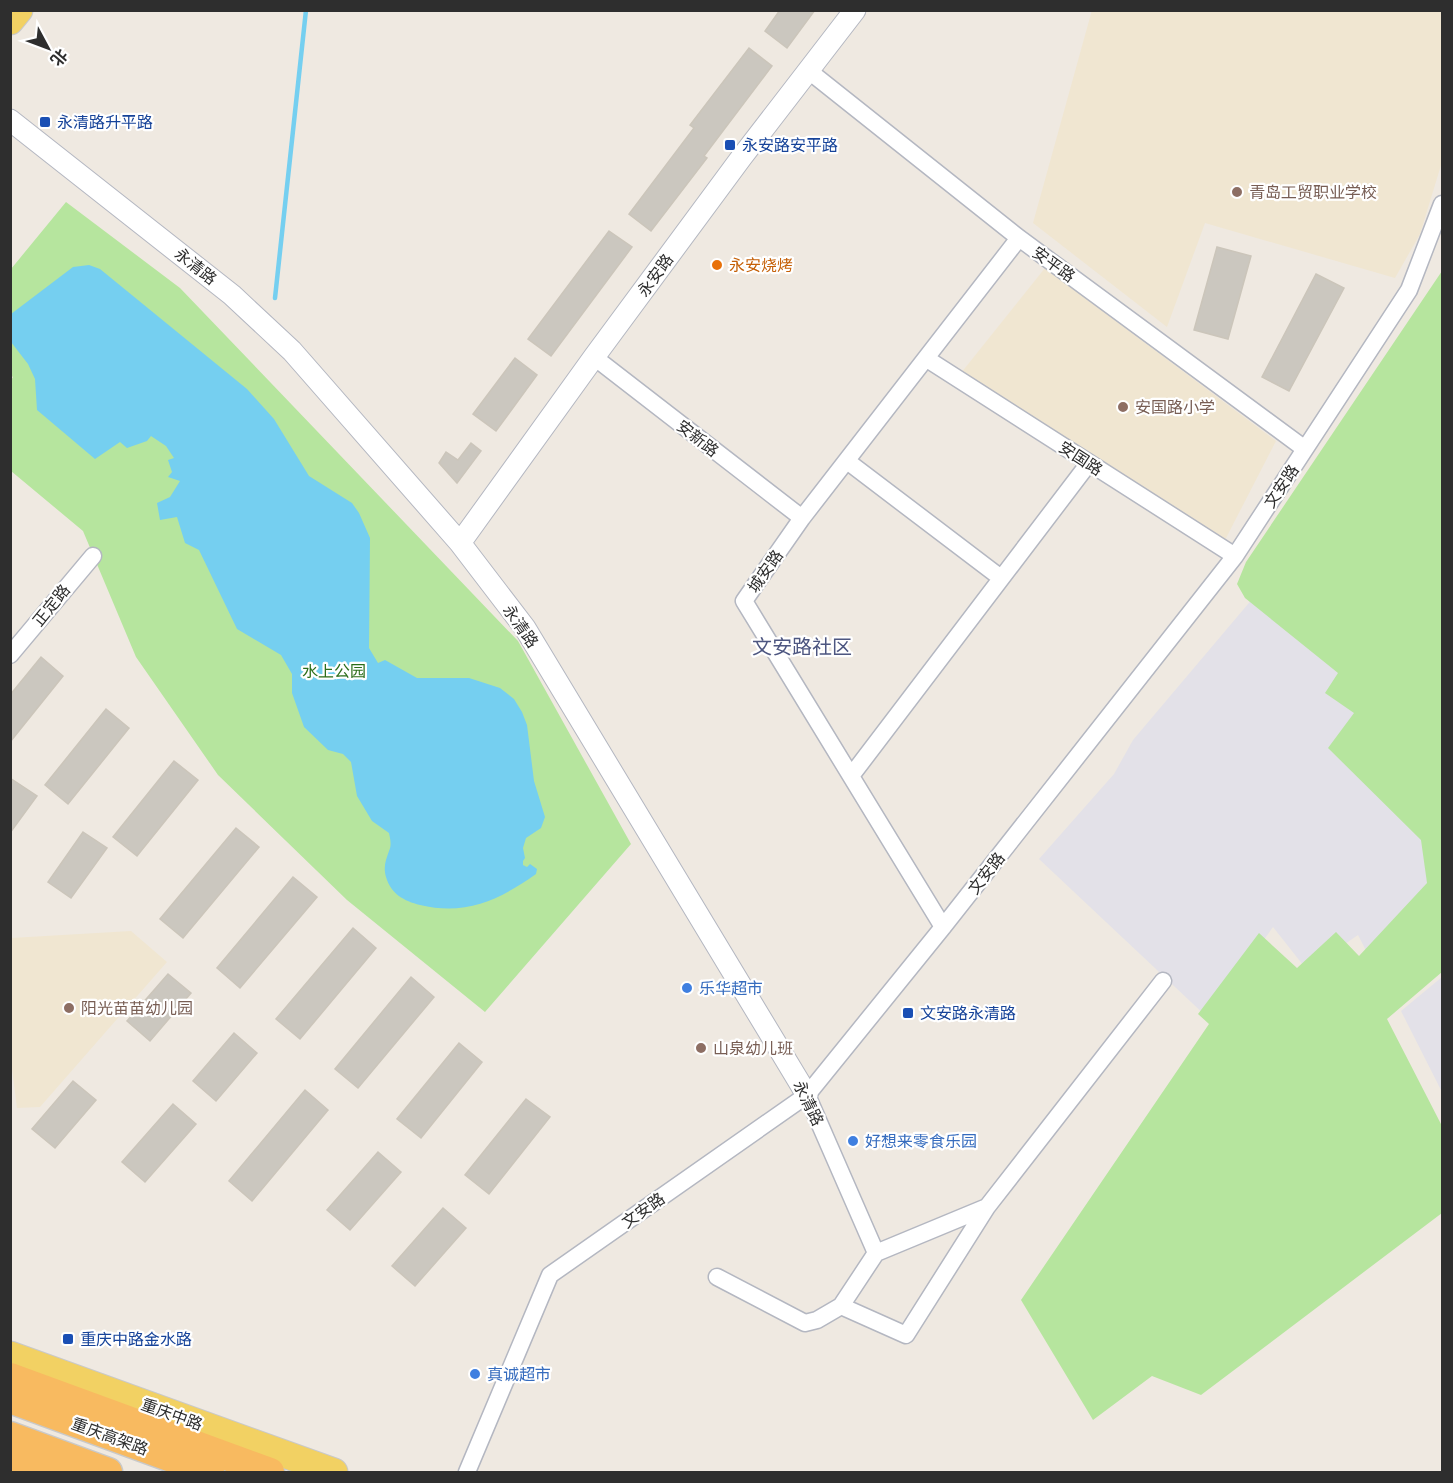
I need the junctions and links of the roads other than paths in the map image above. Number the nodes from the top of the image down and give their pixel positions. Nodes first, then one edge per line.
1 (19, 10) edge
2 (855, 10) edge
3 (10, 21) edge
4 (809, 70) junction
5 (10, 120) edge
6 (1443, 204) edge
7 (1019, 238) junction
8 (594, 357) junction
9 (927, 359) junction
10 (1305, 449) junction
11 (847, 461) junction
12 (1089, 463) junction
13 (802, 518) junction
14 (460, 543) junction
15 (93, 555) dead end
16 (1235, 556) junction
17 (1001, 578) junction
18 (10, 655) edge
19 (851, 776) junction
20 (943, 927) junction
21 (1163, 981) dead end
22 (807, 1095) junction
23 (987, 1207) junction
24 (876, 1253) junction
25 (717, 1277) dead end
26 (842, 1306) junction
27 (10, 1355) edge
28 (10, 1377) edge
29 (10, 1399) edge
30 (10, 1436) edge
31 (10, 1458) edge
32 (52, 1473) edge
33 (108, 1473) edge
34 (210, 1473) edge
35 (270, 1473) edge
36 (334, 1473) edge
37 (467, 1473) edge

1 - 3 main road
2 - 4 street, 永安路
4 - 7 street, 安平路
4 - 8 street, 永安路
5 - 14 street, 永清路
6 - 10 street, 文安路
7 - 9 street, 城安路
7 - 10 street, 安平路
8 - 13 street, 安新路
8 - 14 street, 永安路
9 - 11 street, 城安路
9 - 12 street, 安国路
10 - 16 street, 文安路
11 - 13 street, 城安路
11 - 17 street
12 - 16 street, 安国路
12 - 17 street
13 - 19 street, 城安路
14 - 22 street, 永清路
15 - 18 street, 正定路
16 - 20 street, 文安路
17 - 19 street
19 - 20 street, 城安路
20 - 22 street, 文安路
21 - 23 street
22 - 24 street, 永清路
22 - 37 street, 文安路
23 - 24 street
23 - 26 street
24 - 26 street
25 - 26 street
27 - 36 main road, 重庆中路
28 - 35 highway
29 - 34 highway, 重庆高架路
30 - 33 highway
31 - 32 highway

